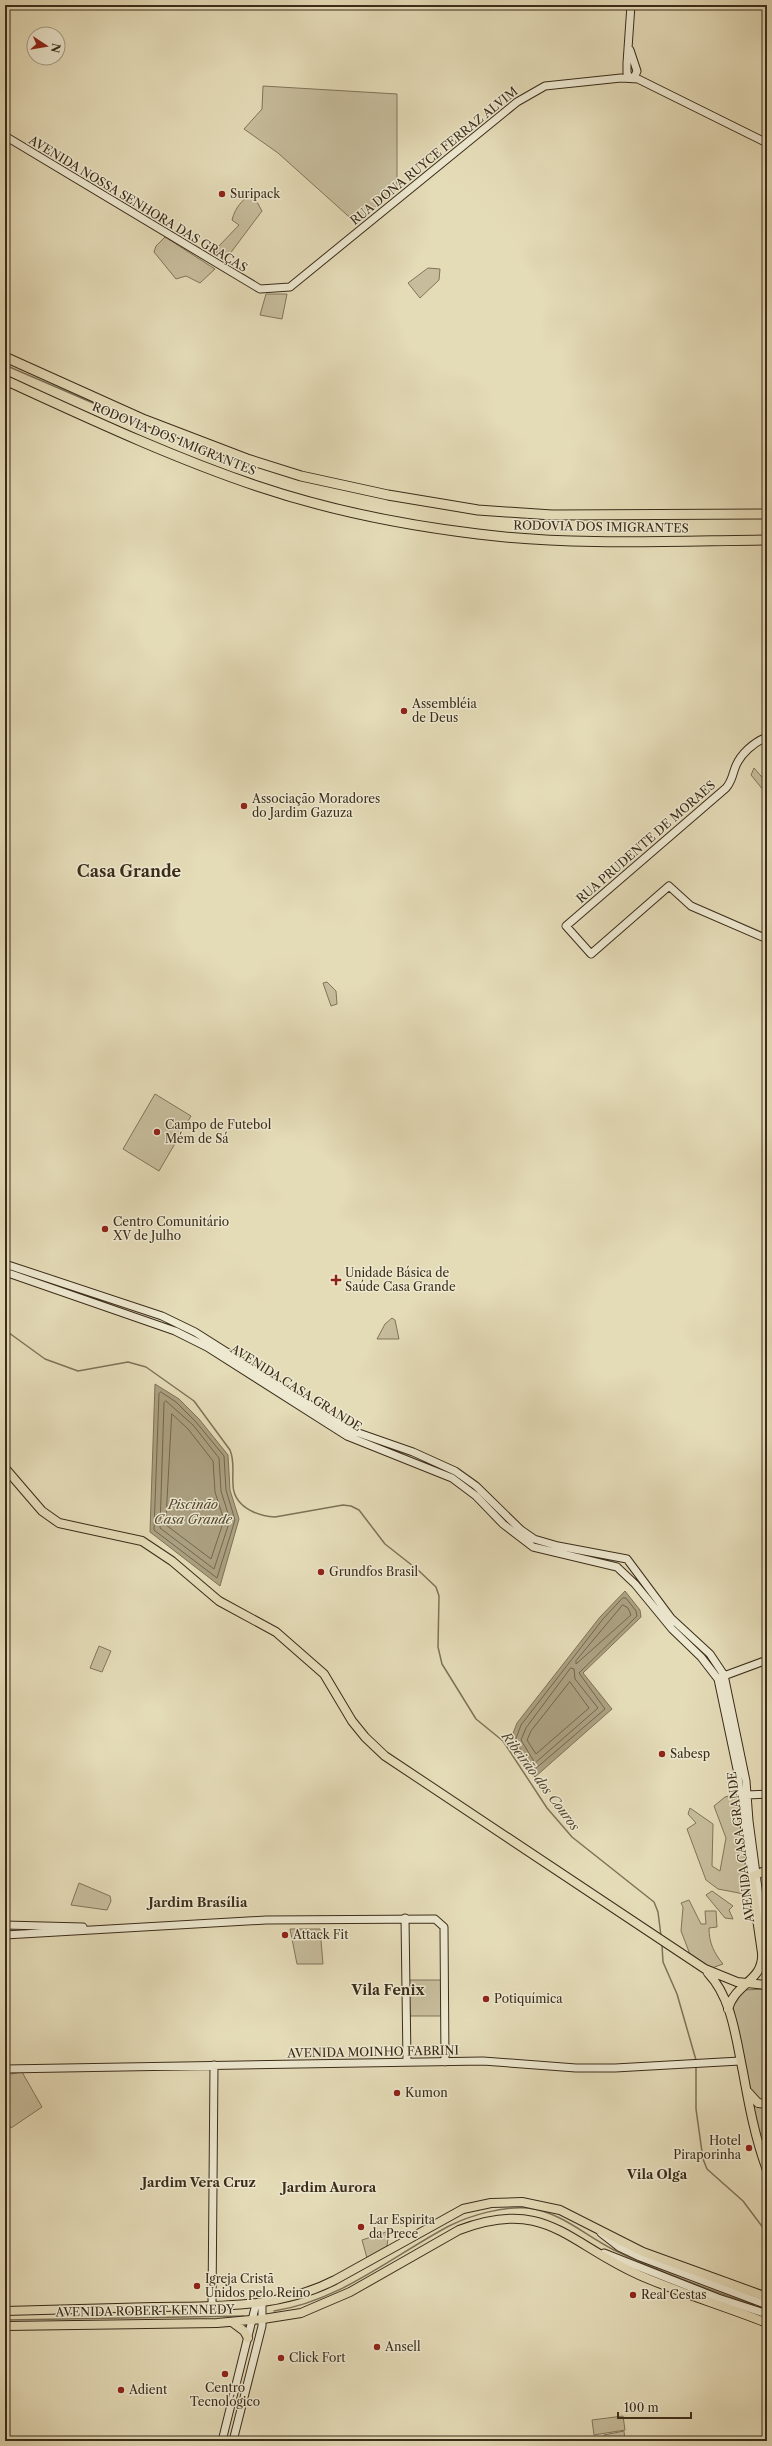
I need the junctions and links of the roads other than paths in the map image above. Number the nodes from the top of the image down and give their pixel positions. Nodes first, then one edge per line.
1 (631, 5) edge
2 (629, 48) junction
3 (627, 63) junction
4 (636, 67) junction
5 (632, 78) junction
6 (608, 80) junction
7 (650, 84) junction
8 (5, 136) edge
9 (767, 142) edge
10 (260, 289) joint
11 (5, 357) edge
12 (5, 380) edge
13 (767, 514) edge
14 (767, 540) edge
15 (767, 737) edge
16 (767, 939) edge
17 (5, 1264) edge
18 (5, 1272) edge
19 (5, 1468) edge
20 (617, 1557) junction
21 (629, 1563) junction
22 (617, 1568) junction
23 (767, 1660) edge
24 (721, 1677) junction
25 (767, 1794) edge
26 (747, 1795) junction
27 (767, 1870) edge
28 (754, 1876) junction
29 (405, 1918) junction
30 (5, 1925) edge
31 (113, 1929) junction
32 (5, 1935) edge
33 (767, 1956) edge
34 (705, 1969) junction
35 (746, 1984) junction
36 (767, 1985) edge
37 (728, 2009) junction
38 (740, 2061) junction
39 (407, 2062) junction
40 (445, 2062) junction
41 (214, 2066) junction
42 (5, 2069) edge
43 (747, 2090) junction
44 (767, 2104) edge
45 (767, 2170) edge
46 (598, 2230) junction
47 (597, 2250) junction
48 (767, 2297) edge
49 (259, 2304) junction
50 (767, 2305) edge
51 (212, 2306) junction
52 (5, 2310) edge
53 (767, 2314) edge
54 (263, 2319) junction
55 (252, 2320) junction
56 (232, 2322) junction
57 (767, 2323) edge
58 (5, 2326) edge
59 (248, 2338) junction
60 (222, 2441) edge
61 (233, 2441) edge

1 - 2 main road
2 - 3 main road
2 - 4 main road
3 - 5 main road
3 - 6 main road
4 - 5 main road
4 - 7 main road
5 - 6 main road, RUA DONA RUYCE FERRAZ ALVIM
5 - 7 main road, RUA DONA RUYCE FERRAZ ALVIM
6 - 10 main road, RUA DONA RUYCE FERRAZ ALVIM
7 - 9 main road, RUA DONA RUYCE FERRAZ ALVIM
8 - 10 main road, AVENIDA NOSSA SENHORA DAS GRAÇAS
11 - 13 highway, RODOVIA DOS IMIGRANTES
12 - 14 highway, RODOVIA DOS IMIGRANTES
15 - 16 main road, RUA PRUDENTE DE MORAES
17 - 20 main road, AVENIDA CASA GRANDE
18 - 22 main road, AVENIDA CASA GRANDE
19 - 34 main road
20 - 21 main road, AVENIDA CASA GRANDE
20 - 22 main road
21 - 22 main road
21 - 24 main road, AVENIDA CASA GRANDE
22 - 24 main road, AVENIDA CASA GRANDE
23 - 24 main road
24 - 26 main road, AVENIDA CASA GRANDE
24 - 28 main road, AVENIDA CASA GRANDE
25 - 26 main road
26 - 28 main road, AVENIDA CASA GRANDE
27 - 28 main road
28 - 33 main road, AVENIDA CASA GRANDE
28 - 35 main road, AVENIDA CASA GRANDE
29 - 31 main road
29 - 39 main road
29 - 40 main road
30 - 31 main road
31 - 32 main road
34 - 35 main road
34 - 37 main road
35 - 36 main road
35 - 37 main road, AVENIDA CASA GRANDE
37 - 38 main road
38 - 40 main road, AVENIDA MOINHO FABRINI
38 - 43 main road
39 - 40 main road, AVENIDA MOINHO FABRINI
39 - 41 main road, AVENIDA MOINHO FABRINI
41 - 42 main road, AVENIDA MOINHO FABRINI
41 - 51 main road
43 - 44 main road
43 - 45 main road
46 - 48 main road, AVENIDA ROBERT KENNEDY
46 - 49 main road, AVENIDA ROBERT KENNEDY
46 - 50 main road
47 - 53 main road
47 - 54 main road, AVENIDA ROBERT KENNEDY
47 - 57 main road, AVENIDA ROBERT KENNEDY
49 - 51 main road, AVENIDA ROBERT KENNEDY
49 - 54 main road
49 - 55 main road
51 - 52 main road, AVENIDA ROBERT KENNEDY
54 - 55 main road, AVENIDA ROBERT KENNEDY
54 - 61 main road
55 - 56 main road, AVENIDA ROBERT KENNEDY
55 - 59 main road
56 - 58 main road, AVENIDA ROBERT KENNEDY
56 - 59 main road
59 - 60 main road

